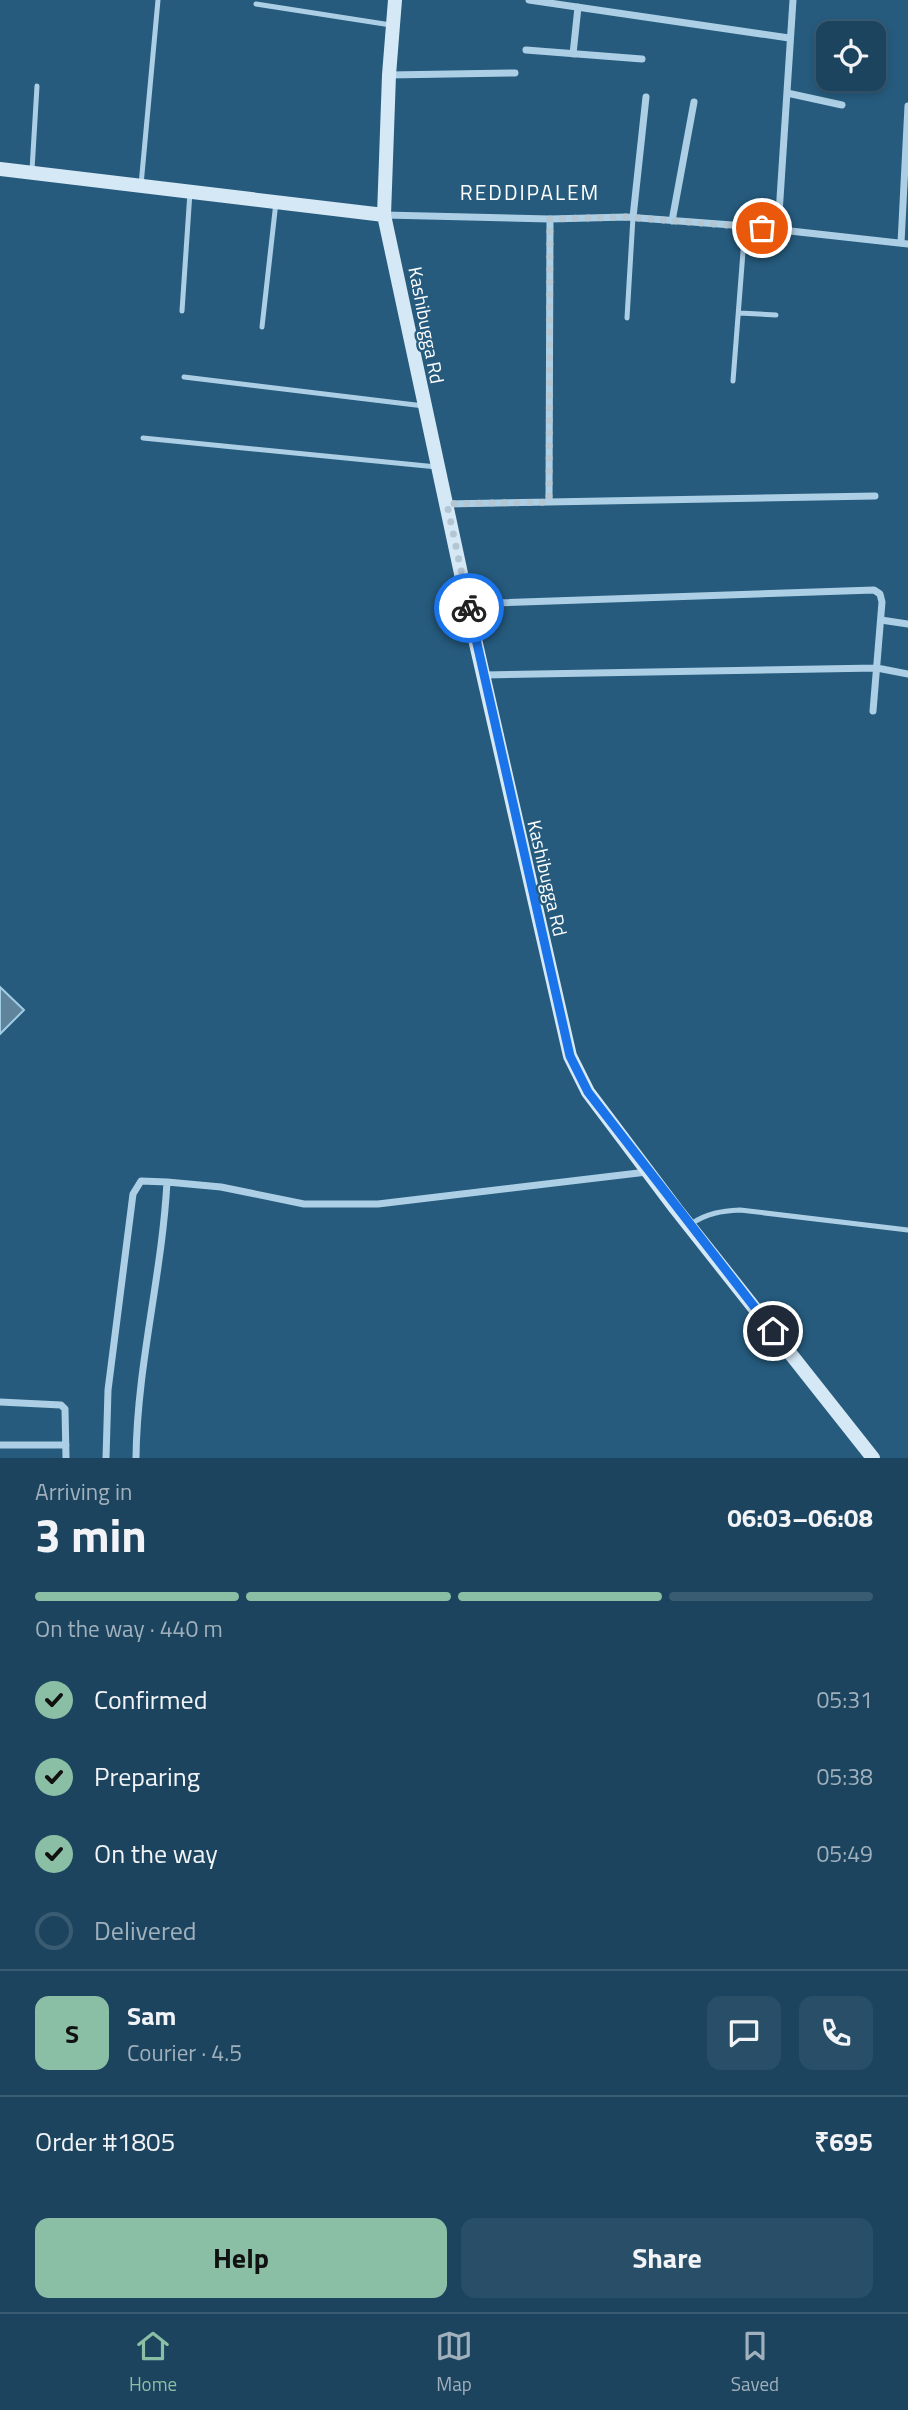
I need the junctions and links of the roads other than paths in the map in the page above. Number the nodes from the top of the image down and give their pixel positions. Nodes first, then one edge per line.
1 (158, 0) edge
2 (395, 0) edge
3 (528, 0) edge
4 (608, 0) edge
5 (793, 0) edge
6 (256, 4) dead end
7 (578, 7) junction
8 (607, 12) junction
9 (393, 25) junction
10 (789, 38) junction
11 (526, 50) dead end
12 (573, 54) junction
13 (642, 59) dead end
14 (514, 73) dead end
15 (389, 75) junction
16 (37, 86) dead end
17 (787, 93) junction
18 (646, 97) dead end
19 (694, 102) dead end
20 (842, 105) dead end
21 (908, 106) edge
22 (0, 169) edge
23 (32, 173) junction
24 (141, 186) junction
25 (190, 192) junction
26 (276, 202) junction
27 (384, 215) junction
28 (633, 217) junction
29 (550, 219) junction
30 (672, 220) junction
31 (745, 226) junction
32 (778, 229) junction
33 (904, 244) edge
34 (183, 311) dead end
35 (739, 313) junction
36 (776, 315) dead end
37 (627, 318) dead end
38 (262, 327) dead end
39 (184, 376) dead end
40 (733, 381) dead end
41 (424, 406) junction
42 (143, 438) dead end
43 (437, 467) junction
44 (875, 496) dead end
45 (549, 502) junction
46 (447, 504) junction
47 (468, 604) junction
48 (881, 620) junction
49 (908, 624) edge
50 (877, 668) junction
51 (908, 674) edge
52 (483, 675) junction
53 (873, 711) dead end
54 (648, 1172) junction
55 (167, 1182) junction
56 (689, 1225) junction
57 (908, 1230) edge
58 (0, 1402) edge
59 (0, 1445) edge
60 (66, 1445) junction
61 (66, 1458) edge
62 (106, 1458) edge
63 (136, 1458) edge
64 (873, 1458) edge

1 - 24 lane
2 - 9 main road, Kashibugga Rd
3 - 7 street
4 - 8 street
5 - 10 street
6 - 9 lane
7 - 8 street
7 - 12 street
8 - 10 street
9 - 15 main road, Kashibugga Rd
10 - 17 street
11 - 12 street
12 - 13 street
14 - 15 street
15 - 27 main road, Kashibugga Rd
16 - 23 lane
17 - 20 street
17 - 32 street
18 - 28 street
19 - 30 street
21 - 33 street
22 - 23 main road
23 - 24 main road
24 - 25 main road
25 - 26 main road
25 - 34 lane
26 - 27 main road
26 - 38 lane
27 - 29 street
27 - 41 main road, Kashibugga Rd
28 - 29 street
28 - 30 street
28 - 37 lane
29 - 45 street
30 - 31 street
31 - 32 street
31 - 35 lane
32 - 33 street
35 - 36 lane
35 - 40 lane
39 - 41 lane
41 - 43 main road, Kashibugga Rd
42 - 43 lane
43 - 46 main road, Kashibugga Rd
44 - 45 street
45 - 46 street
46 - 47 main road, Kashibugga Rd
47 - 48 street
47 - 52 main road, Kashibugga Rd
48 - 49 street
48 - 50 street
50 - 51 street
50 - 52 street
50 - 53 street
52 - 54 main road, Kashibugga Rd
54 - 55 street
54 - 56 main road, Kashibugga Rd
55 - 62 street
55 - 63 street
56 - 57 lane
56 - 64 main road, Kashibugga Rd
58 - 60 street
59 - 60 street
60 - 61 street

